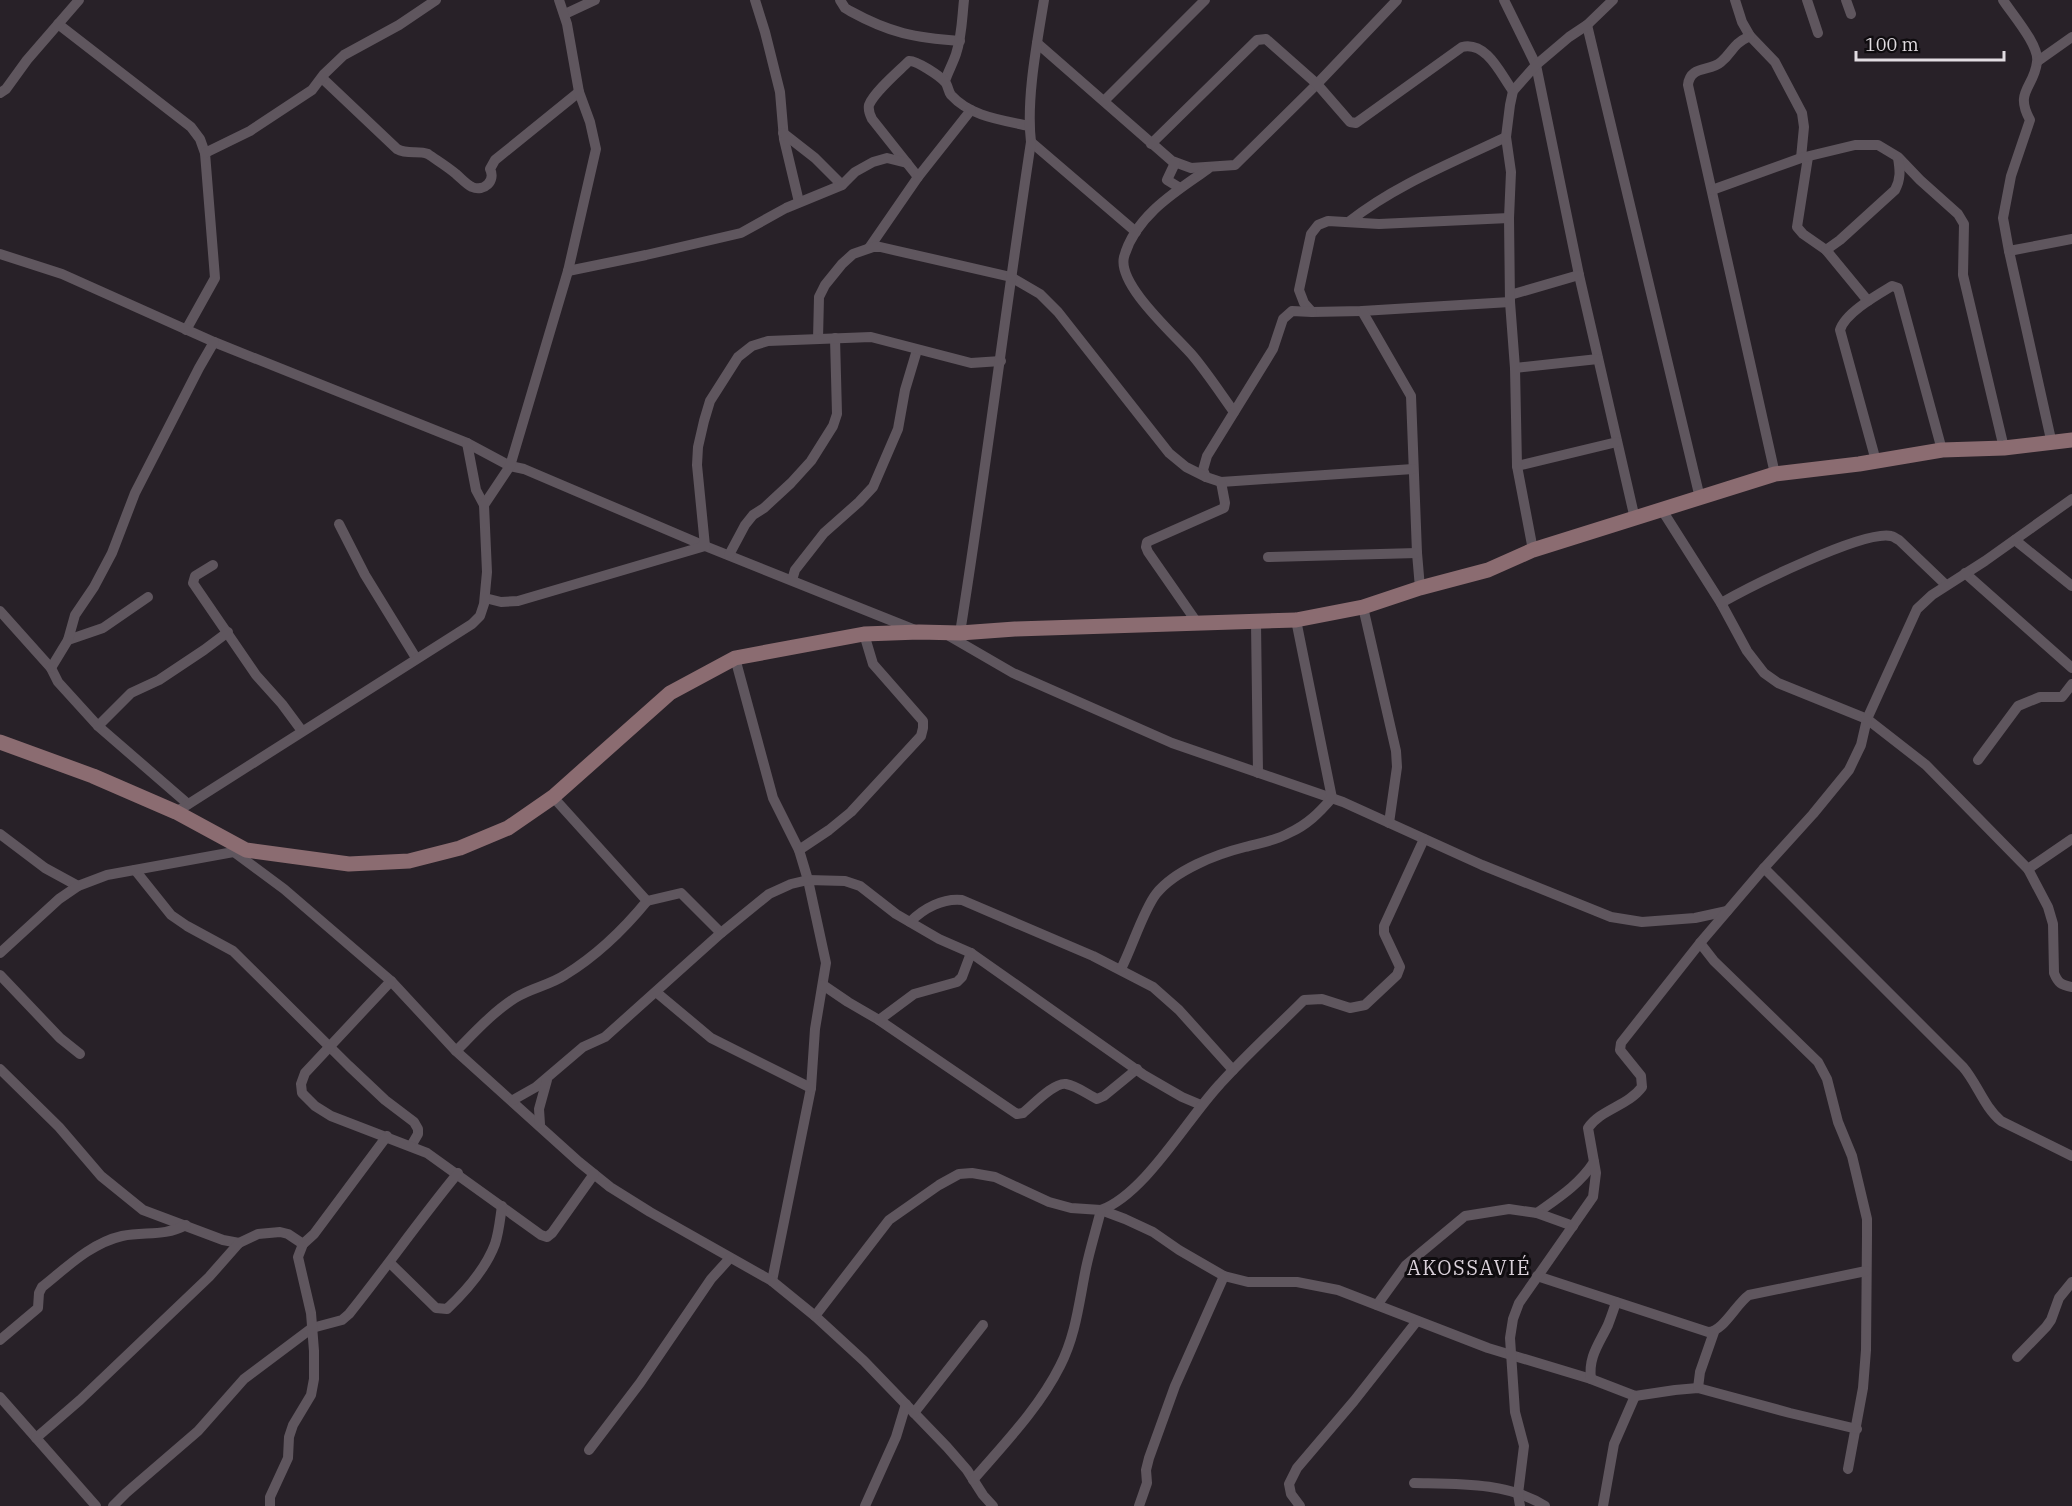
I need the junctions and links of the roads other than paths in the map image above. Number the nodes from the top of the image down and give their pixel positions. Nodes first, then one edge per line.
1 (79, 0) edge
2 (436, 0) edge
3 (559, 0) edge
4 (595, 0) edge
5 (755, 0) edge
6 (840, 0) edge
7 (964, 0) edge
8 (1044, 0) edge
9 (1205, 0) edge
10 (1397, 0) edge
11 (1504, 0) edge
12 (1613, 0) edge
13 (1735, 0) edge
14 (1807, 0) edge
15 (1846, 0) edge
16 (2003, 0) edge
17 (565, 14) junction
18 (1851, 14) dead end
19 (58, 24) junction
20 (1587, 25) junction
21 (1818, 33) dead end
22 (1750, 36) junction
23 (2072, 37) edge
24 (960, 41) junction
25 (1037, 43) junction
26 (2038, 61) junction
27 (1536, 65) junction
28 (322, 78) junction
29 (945, 81) junction
30 (1317, 84) junction
31 (1513, 91) junction
32 (579, 92) junction
33 (0, 93) edge
34 (1104, 101) junction
35 (971, 110) junction
36 (1029, 126) junction
37 (783, 133) junction
38 (1506, 137) junction
39 (1031, 142) junction
40 (1151, 144) junction
41 (205, 153) junction
42 (1898, 157) junction
43 (1805, 158) junction
44 (907, 163) junction
45 (1174, 163) junction
46 (1209, 168) junction
47 (918, 177) junction
48 (842, 185) junction
49 (1180, 188) junction
50 (1712, 190) junction
51 (799, 202) junction
52 (1509, 218) junction
53 (1350, 221) junction
54 (1136, 232) junction
55 (2072, 239) edge
56 (869, 248) junction
57 (1826, 250) junction
58 (2009, 251) junction
59 (0, 254) edge
60 (568, 271) junction
61 (1579, 275) junction
62 (1011, 277) junction
63 (1510, 298) junction
64 (1868, 301) junction
65 (1362, 311) junction
66 (1312, 312) junction
67 (186, 330) junction
68 (835, 338) junction
69 (818, 339) junction
70 (214, 342) junction
71 (917, 350) junction
72 (1598, 359) junction
73 (1001, 361) junction
74 (1515, 368) junction
75 (1234, 412) junction
76 (2072, 440) edge
77 (1617, 442) junction
78 (467, 443) junction
79 (2052, 444) junction
80 (2004, 448) junction
81 (1942, 450) junction
82 (1876, 461) junction
83 (510, 466) junction
84 (1517, 466) junction
85 (1413, 469) junction
86 (1775, 474) junction
87 (1206, 477) junction
88 (1221, 482) junction
89 (1701, 498) junction
90 (2072, 499) edge
91 (484, 505) junction
92 (1662, 510) junction
93 (1635, 519) junction
94 (339, 524) dead end
95 (2015, 540) junction
96 (705, 546) junction
97 (1533, 550) junction
98 (1417, 553) junction
99 (729, 555) junction
100 (1268, 557) dead end
101 (213, 565) dead end
102 (1965, 573) junction
103 (792, 580) junction
104 (1946, 585) junction
105 (2072, 585) edge
106 (1420, 588) junction
107 (148, 597) dead end
108 (485, 598) junction
109 (1721, 603) junction
110 (1363, 608) junction
111 (0, 612) edge
112 (1296, 620) junction
113 (1256, 622) junction
114 (1198, 624) junction
115 (228, 632) junction
116 (919, 632) junction
117 (944, 633) junction
118 (960, 633) junction
119 (864, 634) junction
120 (68, 640) junction
121 (735, 657) junction
122 (416, 658) junction
123 (51, 668) junction
124 (2072, 668) edge
125 (2072, 684) edge
126 (1867, 719) junction
127 (98, 726) junction
128 (302, 731) junction
129 (0, 742) edge
130 (1978, 760) dead end
131 (1258, 773) junction
132 (553, 797) junction
133 (1332, 798) junction
134 (182, 808) junction
135 (1389, 823) junction
136 (0, 834) edge
137 (1424, 839) junction
138 (2072, 839) edge
139 (800, 850) junction
140 (240, 851) junction
141 (1764, 868) junction
142 (2028, 869) junction
143 (135, 870) junction
144 (808, 880) junction
145 (78, 886) junction
146 (647, 900) junction
147 (1727, 911) junction
148 (910, 922) junction
149 (721, 933) junction
150 (1700, 943) junction
151 (0, 953) edge
152 (971, 953) junction
153 (1121, 969) junction
154 (0, 975) edge
155 (391, 981) junction
156 (823, 985) junction
157 (2072, 987) edge
158 (656, 992) junction
159 (879, 1020) junction
160 (330, 1045) junction
161 (456, 1051) junction
162 (80, 1054) dead end
163 (0, 1069) edge
164 (1137, 1069) junction
165 (1233, 1070) junction
166 (548, 1077) junction
167 (811, 1088) junction
168 (513, 1100) junction
169 (1201, 1106) junction
170 (540, 1124) junction
171 (387, 1136) junction
172 (411, 1146) junction
173 (2072, 1156) edge
174 (1594, 1162) junction
175 (458, 1173) junction
176 (594, 1174) junction
177 (502, 1206) junction
178 (1101, 1210) junction
179 (1537, 1213) junction
180 (186, 1225) junction
181 (1572, 1226) junction
182 (239, 1243) junction
183 (303, 1244) junction
184 (730, 1258) junction
185 (390, 1263) junction
186 (1866, 1271) junction
187 (1224, 1276) junction
188 (1537, 1276) junction
189 (772, 1281) junction
190 (2072, 1282) edge
191 (1616, 1302) junction
192 (1377, 1305) junction
193 (815, 1316) junction
194 (1417, 1321) junction
195 (983, 1325) dead end
196 (312, 1328) junction
197 (1714, 1332) junction
198 (0, 1340) edge
199 (1510, 1355) junction
200 (2017, 1357) dead end
201 (1591, 1379) junction
202 (1698, 1388) junction
203 (1635, 1396) junction
204 (0, 1397) edge
205 (906, 1404) junction
206 (914, 1413) junction
207 (1857, 1429) junction
208 (36, 1438) junction
209 (589, 1450) dead end
210 (1848, 1469) dead end
211 (973, 1480) junction
212 (1414, 1483) dead end
213 (1518, 1494) junction
214 (96, 1506) edge
215 (113, 1506) edge
216 (270, 1506) edge
217 (865, 1506) edge
218 (993, 1506) edge
219 (1139, 1506) edge
220 (1300, 1506) edge
221 (1520, 1506) edge
222 (1545, 1506) edge
223 (1602, 1506) edge

1 - 19 street
2 - 28 street
3 - 17 street
4 - 17 street
5 - 37 street
6 - 24 street
7 - 24 street
8 - 25 street
9 - 34 street
10 - 30 street
11 - 27 street
12 - 20 street
13 - 22 street
14 - 21 street
15 - 18 street
16 - 26 street
17 - 32 street
19 - 33 street
19 - 41 street
20 - 27 street
20 - 89 street
22 - 43 street
22 - 50 street
23 - 26 street
24 - 29 street
25 - 34 street
25 - 36 street
26 - 58 street
27 - 31 street
27 - 61 street
28 - 32 street
28 - 41 street
29 - 35 street
29 - 44 street
30 - 31 street
30 - 40 street
30 - 46 street
31 - 38 street
32 - 60 street
34 - 40 street
35 - 36 street
35 - 47 street
36 - 39 street
37 - 48 street
37 - 51 street
38 - 52 street
38 - 53 street
39 - 54 street
39 - 62 street
40 - 45 street
41 - 67 street
42 - 43 street
42 - 57 street
42 - 80 street
43 - 50 street
43 - 57 street
44 - 47 street
44 - 48 street
45 - 46 street
45 - 49 street
46 - 49 street
47 - 56 street
48 - 51 street
49 - 54 street
50 - 86 street
51 - 60 street
52 - 53 street
52 - 63 street
53 - 66 street
54 - 75 street
55 - 58 street
56 - 62 street
56 - 69 street
57 - 64 street
58 - 79 street
59 - 67 street
60 - 83 street
61 - 63 street
61 - 72 street
62 - 73 street
62 - 87 street
63 - 65 street
63 - 74 street
64 - 81 street
64 - 82 street
65 - 66 street
65 - 85 street
66 - 75 street
67 - 70 street
68 - 69 street
68 - 71 street
68 - 99 street
69 - 96 street
70 - 78 street
70 - 120 street
71 - 73 street
71 - 103 street
72 - 74 street
72 - 77 street
73 - 118 street
74 - 84 street
75 - 87 street
76 - 79 street
77 - 84 street
77 - 93 street
78 - 83 street
78 - 91 street
79 - 80 street
80 - 81 street
81 - 82 street
82 - 86 street
83 - 91 street
83 - 96 street
84 - 97 street
85 - 88 street
85 - 98 street
86 - 89 street
87 - 88 street
88 - 114 street
89 - 92 street
90 - 95 street
91 - 108 street
92 - 93 street
92 - 109 street
93 - 97 street
94 - 122 street
95 - 102 street
95 - 105 street
96 - 99 street
96 - 108 street
97 - 106 street
98 - 100 street
98 - 106 street
99 - 103 street
101 - 115 street
102 - 104 street
102 - 124 street
103 - 116 street
104 - 109 street
104 - 126 street
106 - 110 street
107 - 120 street
108 - 122 street
109 - 126 street
110 - 112 street
110 - 135 street
111 - 123 street
112 - 113 street
112 - 133 street
113 - 114 street
113 - 131 street
114 - 118 street
115 - 127 street
115 - 128 street
116 - 117 street
116 - 119 street
117 - 118 street
117 - 131 street
119 - 121 street
119 - 139 street
120 - 123 street
121 - 132 street
121 - 139 street
122 - 128 street
123 - 127 street
125 - 130 street
126 - 141 street
126 - 142 street
127 - 134 street
128 - 134 street
129 - 134 street
131 - 133 street
132 - 140 street
132 - 146 street
133 - 135 street
133 - 153 street
134 - 140 street
135 - 137 street
136 - 145 street
137 - 147 street
137 - 165 street
138 - 142 street
139 - 144 street
140 - 143 street
140 - 155 street
141 - 147 street
141 - 173 street
142 - 157 street
143 - 145 street
143 - 160 street
144 - 148 street
144 - 149 street
144 - 156 street
145 - 151 street
146 - 149 street
146 - 161 street
147 - 150 street
148 - 152 street
148 - 153 street
149 - 158 street
150 - 174 street
150 - 186 street
152 - 159 street
152 - 164 street
153 - 165 street
154 - 162 street
155 - 160 street
155 - 161 street
156 - 159 street
156 - 167 street
158 - 166 street
158 - 167 street
159 - 164 street
160 - 171 street
160 - 172 street
161 - 168 street
163 - 180 street
164 - 169 street
165 - 169 street
166 - 168 street
166 - 170 street
167 - 189 street
168 - 170 street
169 - 178 street
170 - 176 street
171 - 172 street
171 - 183 street
172 - 175 street
174 - 179 street
174 - 181 street
175 - 177 street
175 - 185 street
176 - 177 street
176 - 184 street
177 - 185 street
178 - 187 street
178 - 193 street
178 - 211 street
179 - 181 street
179 - 192 street
180 - 182 street
180 - 198 street
181 - 188 street
182 - 183 street
182 - 208 street
183 - 196 street
184 - 189 street
184 - 209 street
185 - 196 street
186 - 197 street
186 - 207 street
187 - 192 street
187 - 219 street
188 - 191 street
188 - 199 street
189 - 193 street
190 - 200 street
191 - 197 street
191 - 201 street
192 - 194 street
193 - 205 street
194 - 199 street
194 - 220 street
195 - 206 street
196 - 215 street
196 - 216 street
197 - 202 street
199 - 201 street
199 - 213 street
201 - 203 street
202 - 203 street
202 - 207 street
203 - 223 street
204 - 208 street
205 - 206 street
205 - 217 street
206 - 211 street
207 - 210 street
208 - 214 street
211 - 218 street
212 - 213 street
213 - 221 street
213 - 222 street

